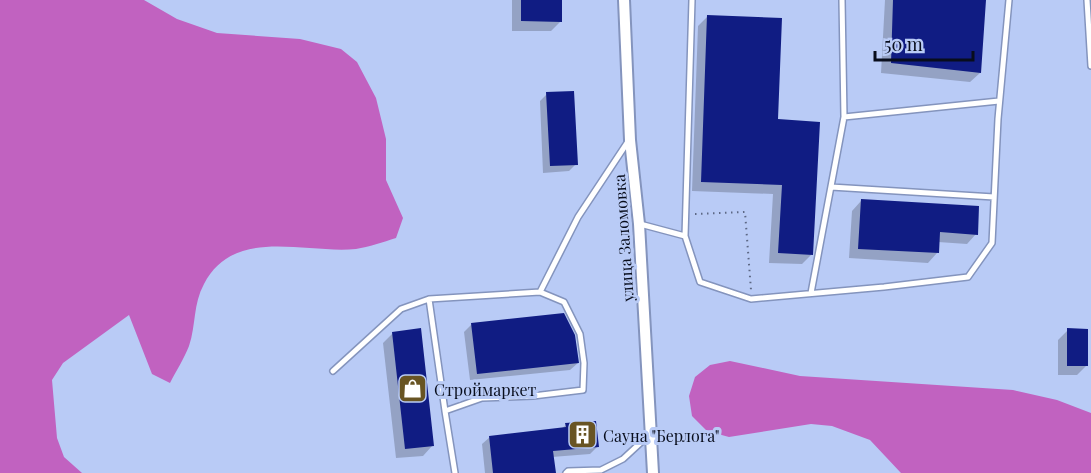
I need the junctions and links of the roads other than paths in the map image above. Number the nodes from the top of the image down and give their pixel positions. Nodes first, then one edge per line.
1 (624, 0) edge
2 (692, 0) edge
3 (842, 0) edge
4 (1009, 0) edge
5 (1087, 0) edge
6 (1091, 66) edge
7 (999, 101) junction
8 (844, 117) junction
9 (630, 140) junction
10 (831, 188) junction
11 (994, 197) junction
12 (639, 224) junction
13 (685, 237) junction
14 (540, 292) junction
15 (812, 294) junction
16 (429, 299) junction
17 (333, 371) dead end
18 (445, 411) junction
19 (649, 435) junction
20 (455, 473) edge
21 (566, 473) edge
22 (653, 473) edge

1 - 9 street, улица Заломовка
2 - 13 lane
3 - 8 lane
4 - 7 lane
5 - 6 lane
7 - 8 lane
7 - 11 lane
8 - 10 lane
9 - 12 street, улица Заломовка
9 - 14 lane
10 - 11 lane
10 - 15 lane
11 - 15 lane
12 - 13 lane
12 - 19 street, улица Заломовка
13 - 15 lane
14 - 16 lane
14 - 18 lane
16 - 17 lane
16 - 18 lane
18 - 20 lane
19 - 21 lane
19 - 22 street, улица Заломовка

